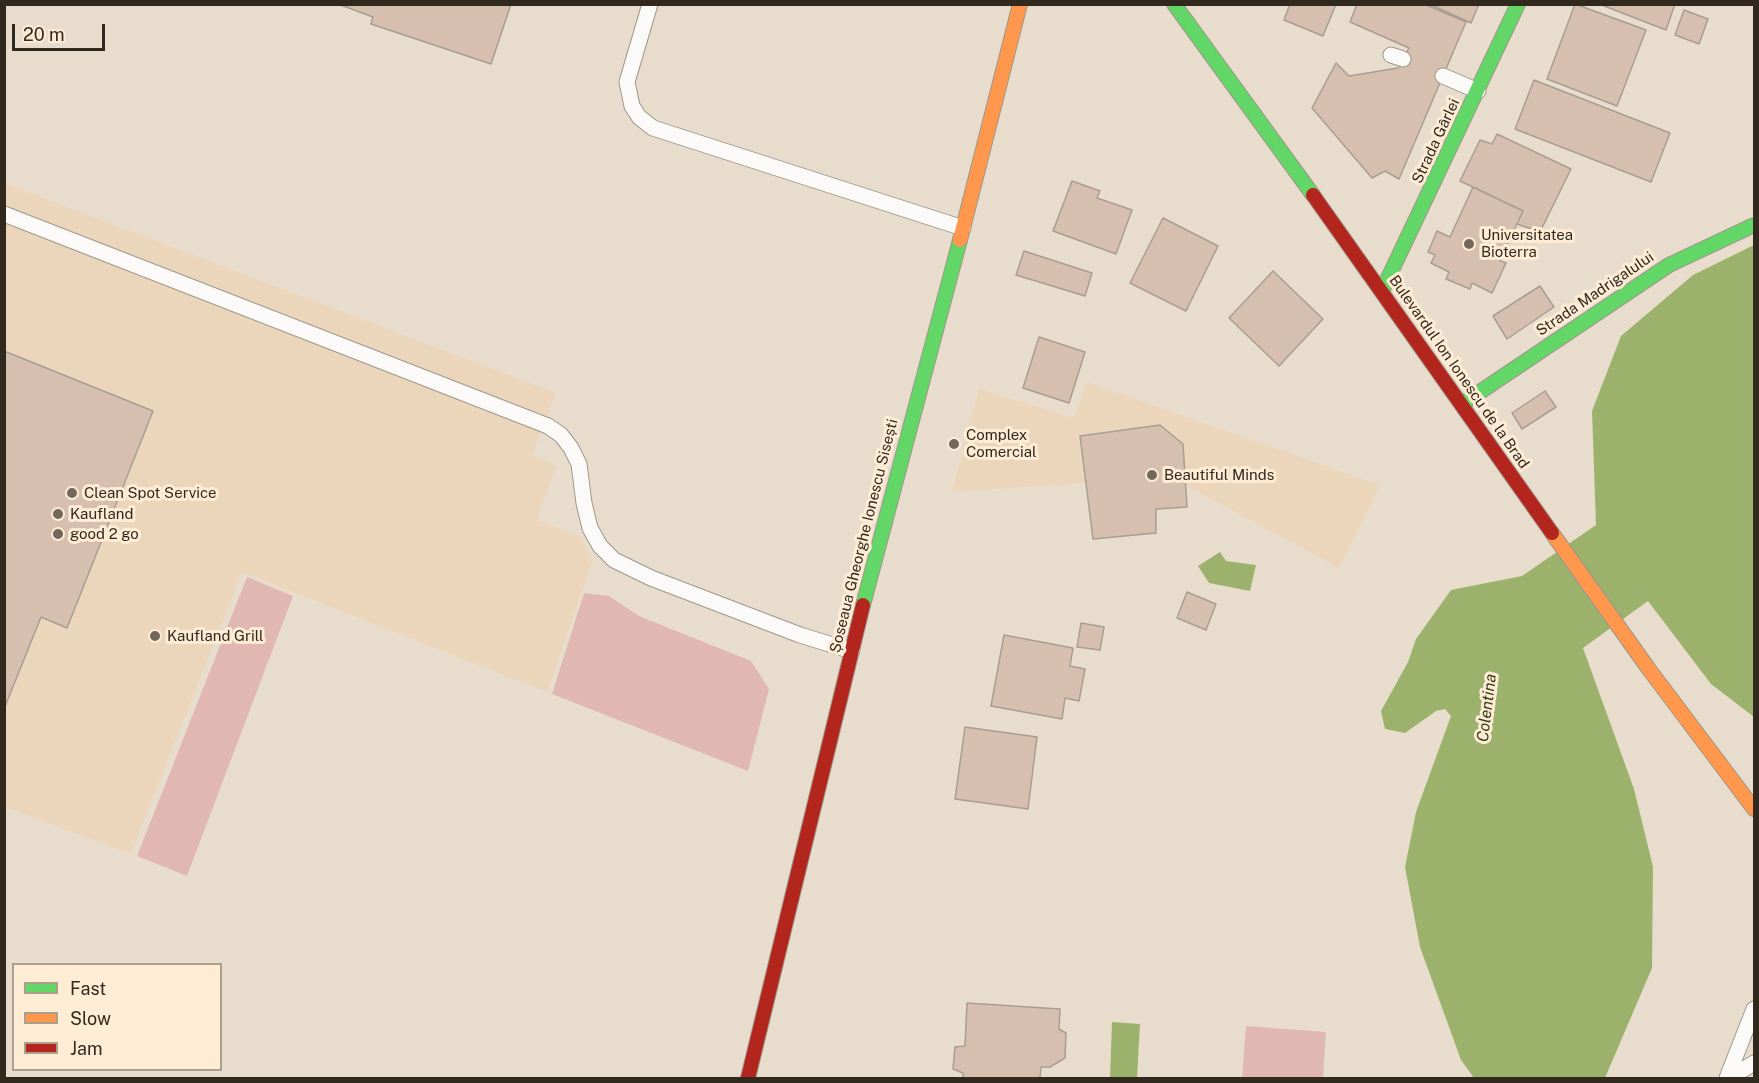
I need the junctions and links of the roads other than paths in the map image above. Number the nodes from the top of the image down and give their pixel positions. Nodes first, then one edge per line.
1 (650, 4) edge
2 (1020, 4) edge
3 (1174, 4) edge
4 (1518, 4) edge
5 (1443, 76) dead end
6 (1478, 91) junction
7 (4, 214) edge
8 (1755, 225) edge
9 (963, 228) junction
10 (1382, 291) junction
11 (1462, 404) junction
12 (852, 651) junction
13 (1717, 759) junction
14 (1755, 795) edge
15 (1755, 809) edge
16 (1755, 1009) edge
17 (1755, 1064) edge
18 (748, 1078) edge
19 (1728, 1078) edge

1 - 9 lane
2 - 9 street, Șoseaua Gheorghe Ionescu Sisești
3 - 10 street, Bulevardul Ion Ionescu de la Brad
4 - 6 street, Strada Gârlei
5 - 6 lane
6 - 10 street, Strada Gârlei
7 - 12 lane
8 - 11 street, Strada Madrigalului
9 - 12 street, Șoseaua Gheorghe Ionescu Sisești
10 - 11 street, Bulevardul Ion Ionescu de la Brad
11 - 13 street, Bulevardul Ion Ionescu de la Brad
12 - 18 street, Șoseaua Gheorghe Ionescu Sisești
13 - 14 street, Bulevardul Ion Ionescu de la Brad
13 - 15 street, Bulevardul Ion Ionescu de la Brad
16 - 19 lane
17 - 19 lane

